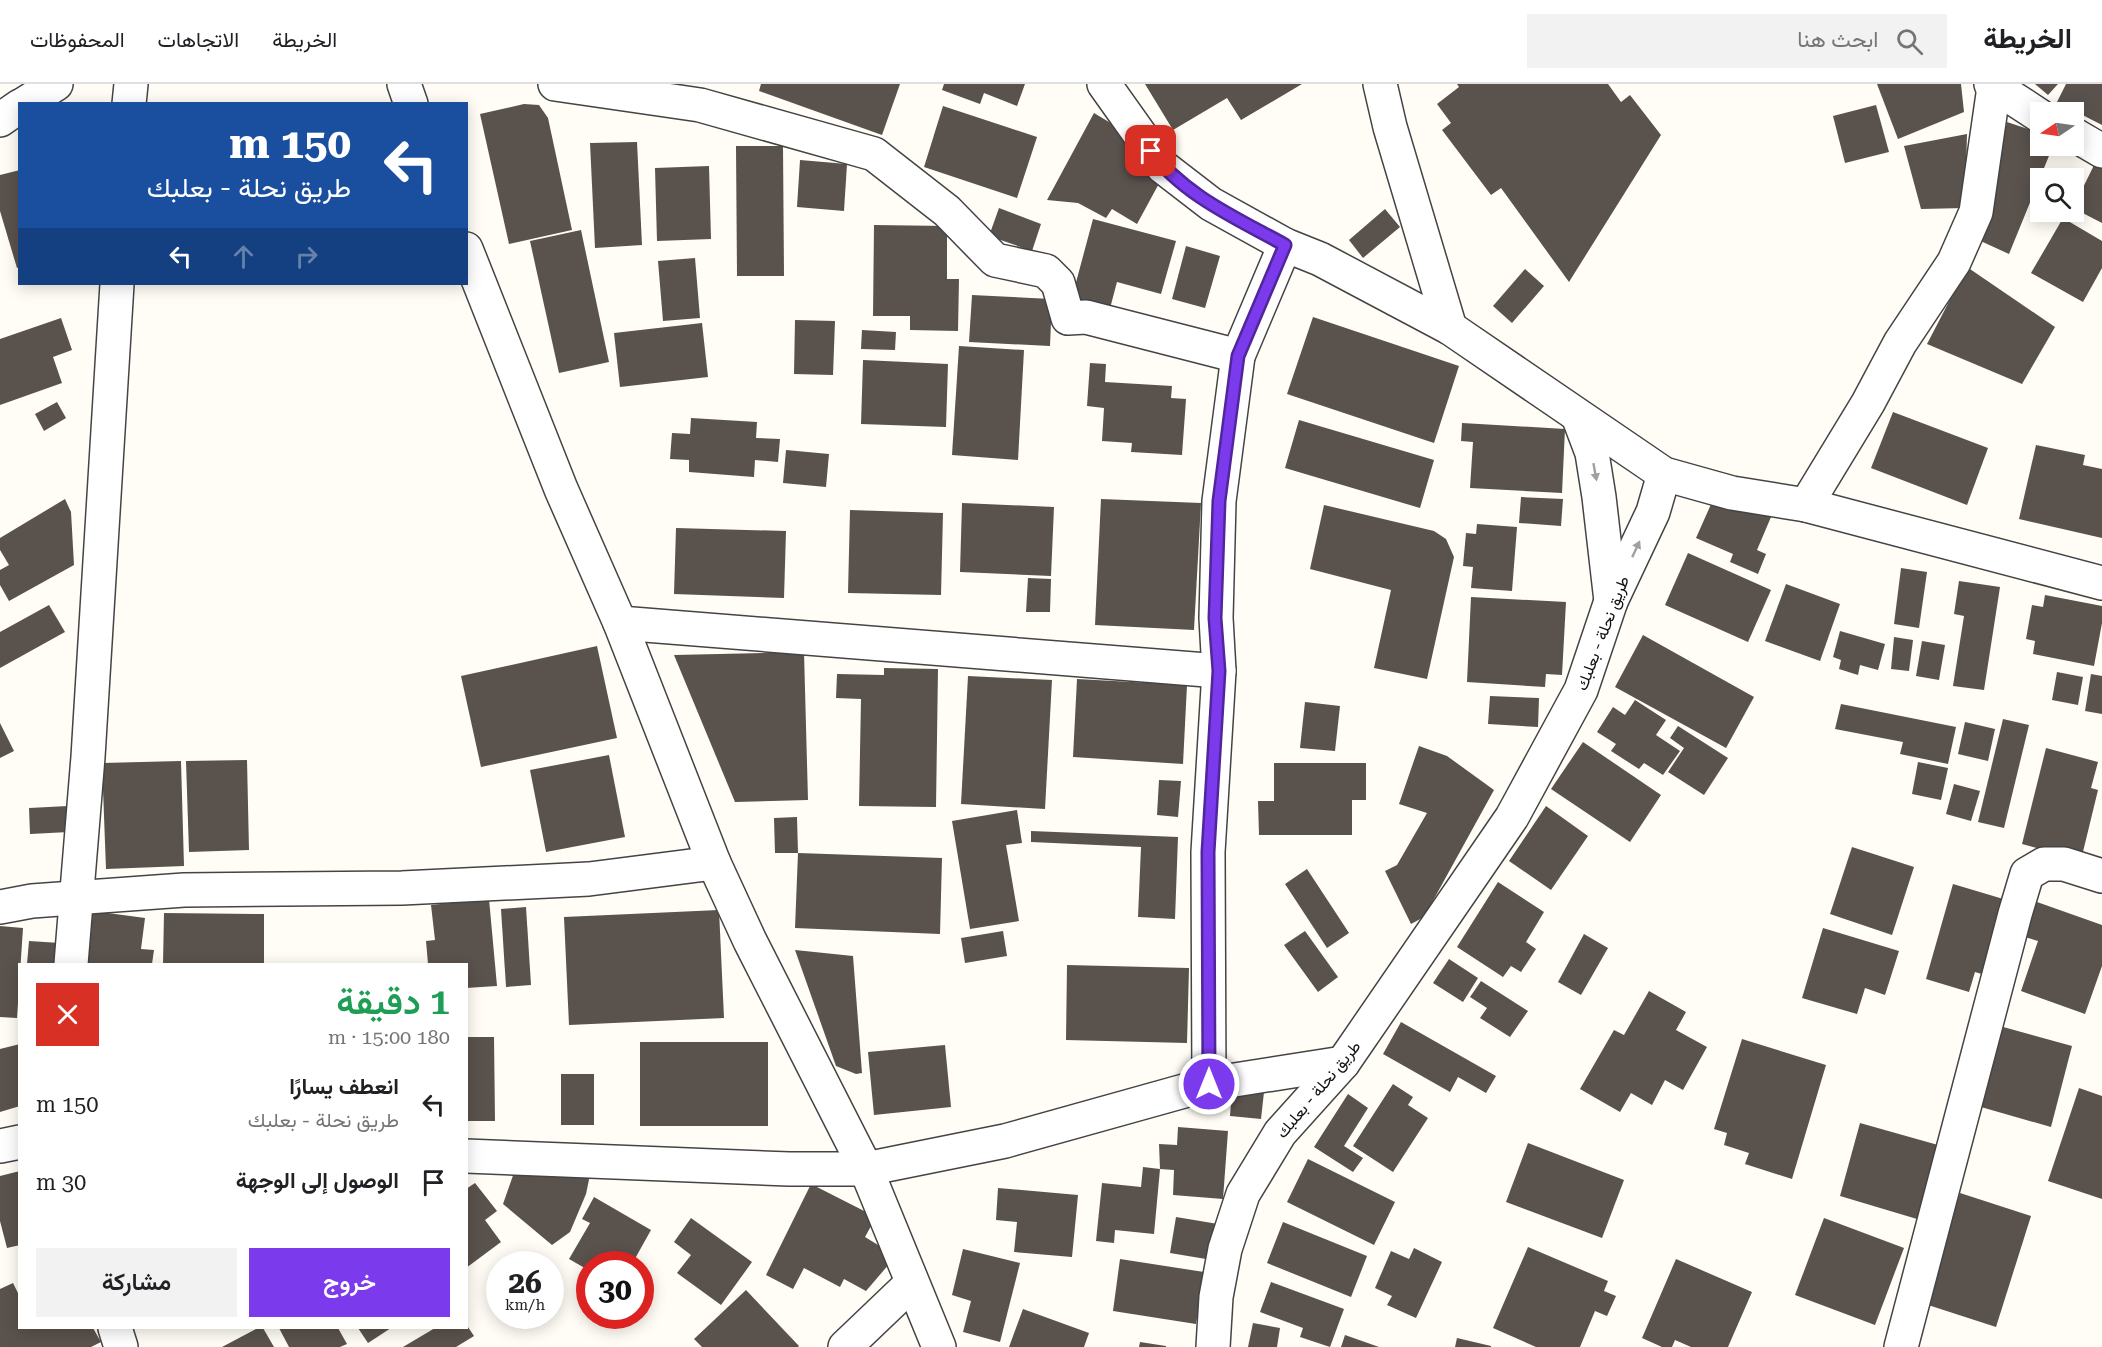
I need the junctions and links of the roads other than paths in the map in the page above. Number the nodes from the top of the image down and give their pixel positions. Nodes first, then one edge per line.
1 (56, 84) edge
2 (131, 84) edge
3 (404, 84) edge
4 (555, 84) edge
5 (1104, 84) edge
6 (1380, 84) edge
7 (1992, 86) edge
8 (27, 102) edge
9 (129, 102) edge
10 (410, 102) edge
11 (18, 107) edge
12 (2030, 110) edge
13 (0, 120) edge
14 (2084, 140) edge
15 (2102, 151) edge
16 (1285, 245) junction
17 (468, 254) edge
18 (117, 285) edge
19 (1450, 328) junction
20 (1238, 356) junction
21 (1578, 416) junction
22 (1664, 474) junction
23 (1806, 505) junction
24 (2102, 583) edge
25 (1611, 601) junction
26 (620, 623) junction
27 (1219, 671) junction
28 (714, 863) junction
29 (2102, 876) edge
30 (75, 897) junction
31 (0, 908) edge
32 (71, 963) edge
33 (1343, 1063) junction
34 (1209, 1084) junction
35 (18, 1142) edge
36 (0, 1146) edge
37 (468, 1156) edge
38 (866, 1169) junction
39 (912, 1283) junction
40 (115, 1329) edge
41 (121, 1347) edge
42 (845, 1347) edge
43 (939, 1347) edge
44 (1214, 1347) edge
45 (1901, 1347) edge

1 - 8 street
2 - 9 street
3 - 10 street
4 - 20 street
5 - 16 street
6 - 19 street
7 - 12 street
7 - 23 street
11 - 13 street
14 - 15 street
16 - 19 street
16 - 20 street
17 - 26 street
18 - 30 street
19 - 21 street
20 - 27 street
21 - 22 street
21 -> 25 street
22 - 23 street
25 -> 22 street, طريق نحلة - بعلبك
23 - 24 street
25 - 33 street, طريق نحلة - بعلبك
26 - 27 street
26 - 28 street
27 - 34 street
28 - 30 street
28 - 38 street
29 - 45 street
30 - 31 street
30 - 32 street
33 - 34 street
33 - 44 street, طريق نحلة - بعلبك
34 - 38 street
35 - 36 street
37 - 38 street
38 - 39 street
39 - 42 street
39 - 43 street
40 - 41 street

